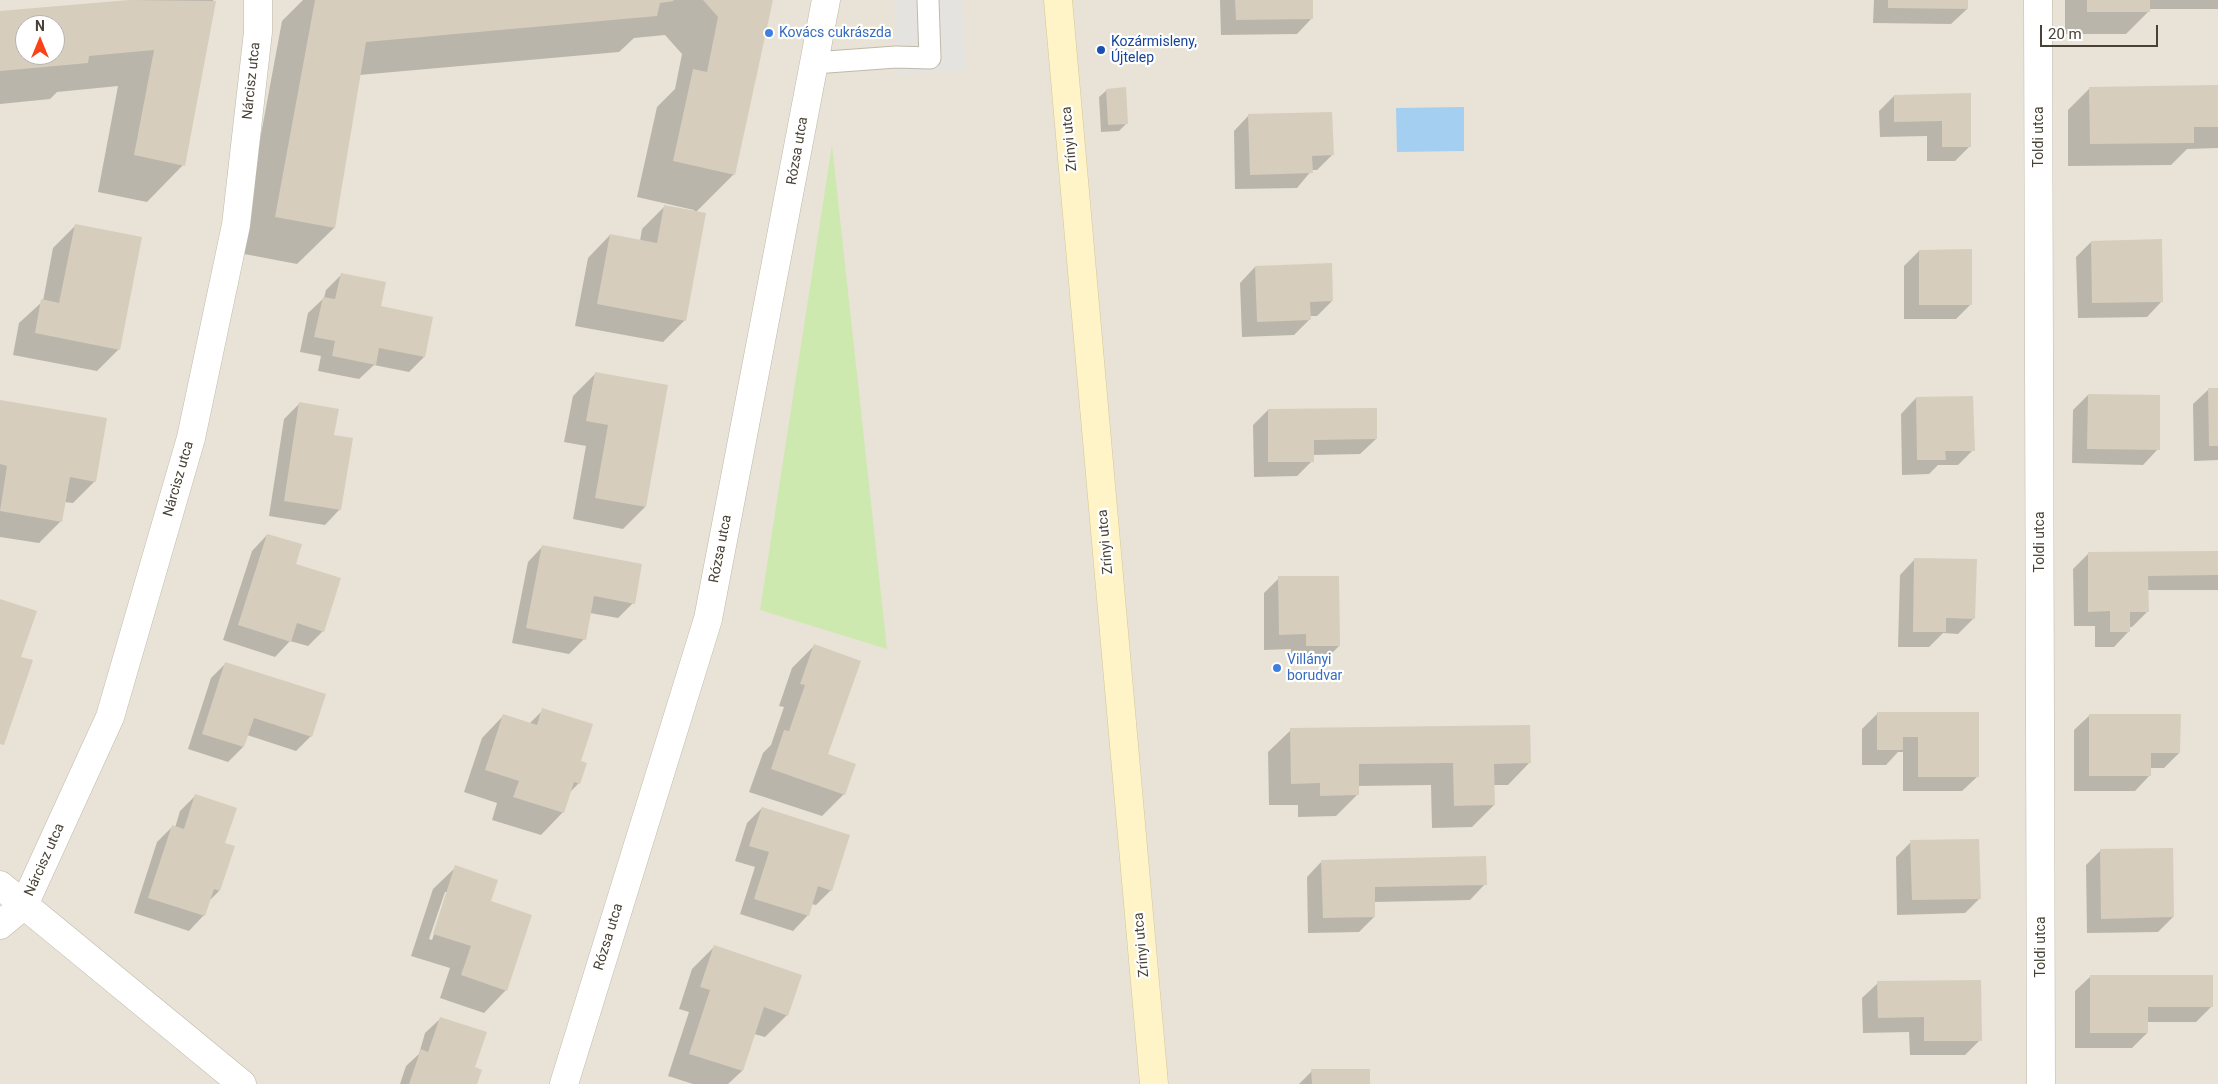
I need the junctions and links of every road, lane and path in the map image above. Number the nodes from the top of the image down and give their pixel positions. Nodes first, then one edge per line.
1 (258, 0) edge
2 (826, 0) edge
3 (928, 0) edge
4 (1058, 0) edge
5 (2038, 0) edge
6 (814, 63) junction
7 (0, 885) edge
8 (24, 905) junction
9 (0, 925) edge
10 (242, 1084) edge
11 (564, 1084) edge
12 (1154, 1084) edge
13 (2041, 1084) edge

1 - 8 street, Nárcisz utca
2 - 6 street, Rózsa utca
3 - 6 lane
4 - 12 main road, Zrínyi utca
5 - 13 street, Toldi utca
6 - 11 street, Rózsa utca
7 - 8 street
8 - 9 street, Nárcisz utca
8 - 10 street

